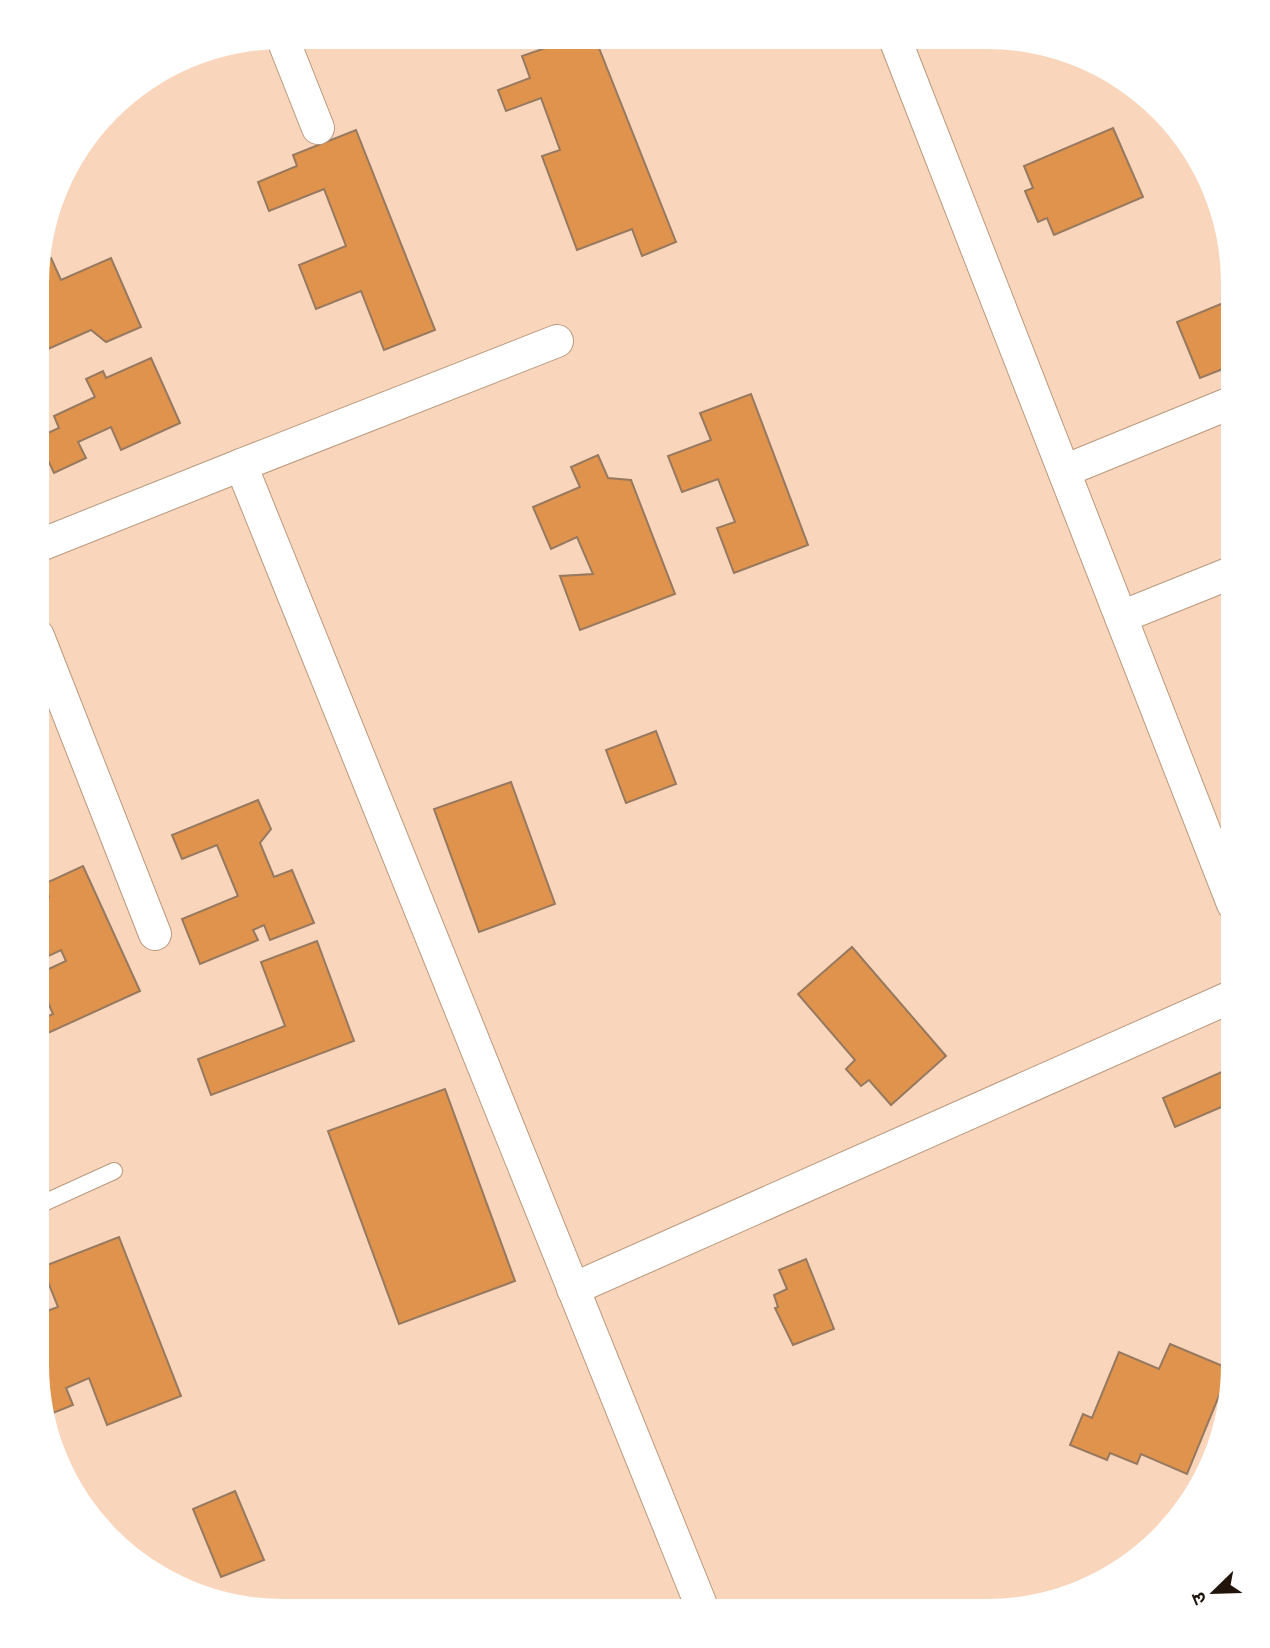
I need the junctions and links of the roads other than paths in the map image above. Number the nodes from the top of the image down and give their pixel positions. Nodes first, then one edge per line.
1 (287, 49) edge
2 (899, 49) edge
3 (318, 128) dead end
4 (557, 341) dead end
5 (1221, 407) edge
6 (241, 465) junction
7 (1064, 471) junction
8 (49, 542) edge
9 (1221, 577) edge
10 (1121, 617) junction
11 (49, 664) edge
12 (1220, 872) edge
13 (155, 934) dead end
14 (1220, 1002) edge
15 (114, 1171) dead end
16 (49, 1201) edge
17 (573, 1289) junction
18 (698, 1599) edge

1 - 3 street
2 - 7 street
4 - 6 street
5 - 7 street
6 - 8 street
6 - 17 street
7 - 10 street
9 - 10 street
10 - 12 street
11 - 13 street
14 - 17 street
15 - 16 lane
17 - 18 street

